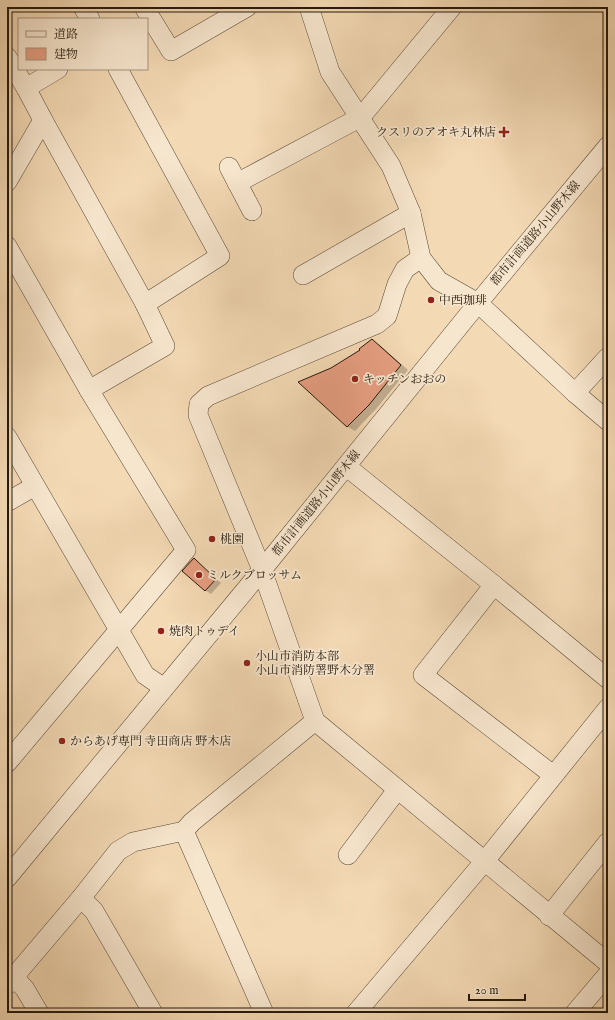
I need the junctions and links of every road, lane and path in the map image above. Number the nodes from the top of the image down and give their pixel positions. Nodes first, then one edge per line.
1 (144, 7) edge
2 (247, 7) edge
3 (309, 7) edge
4 (452, 7) edge
5 (7, 57) edge
6 (56, 70) edge
7 (119, 70) edge
8 (26, 88) junction
9 (361, 117) junction
10 (43, 120) junction
11 (608, 146) edge
12 (7, 182) edge
13 (252, 211) dead end
14 (411, 213) junction
15 (7, 246) edge
16 (422, 258) junction
17 (303, 274) dead end
18 (478, 303) junction
19 (145, 304) junction
20 (608, 356) edge
21 (89, 390) junction
22 (575, 393) junction
23 (608, 420) edge
24 (7, 437) edge
25 (346, 467) junction
26 (35, 486) junction
27 (7, 502) edge
28 (262, 570) junction
29 (494, 585) junction
30 (118, 629) junction
31 (608, 679) edge
32 (164, 688) junction
33 (608, 708) edge
34 (316, 721) junction
35 (7, 763) edge
36 (553, 775) junction
37 (397, 790) junction
38 (184, 831) junction
39 (608, 842) edge
40 (348, 855) dead end
41 (484, 862) junction
42 (7, 878) edge
43 (81, 898) junction
44 (549, 916) junction
45 (608, 963) edge
46 (608, 974) edge
47 (10, 981) edge
48 (39, 1013) edge
49 (152, 1013) edge
50 (264, 1013) edge
51 (356, 1013) edge
52 (575, 1013) edge

1 - 2 street
3 - 9 street
4 - 9 street
5 - 8 street
6 - 8 street
7 - 19 street
8 - 10 street
9 - 13 street
9 - 14 street
10 - 12 street
10 - 19 street
11 - 18 street, 都市計画道路小山野木線
14 - 16 street
14 - 17 street
15 - 21 street
16 - 18 street
16 - 28 street
18 - 22 street
18 - 25 street, 都市計画道路小山野木線
19 - 21 street
20 - 22 street
21 - 30 street
22 - 23 street
24 - 26 street
25 - 28 street, 都市計画道路小山野木線
25 - 29 street
26 - 27 street
26 - 30 street
28 - 32 street, 都市計画道路小山野木線
28 - 34 street
29 - 31 street
29 - 36 street
30 - 32 street
30 - 35 street
32 - 42 street, 都市計画道路小山野木線
33 - 36 street
34 - 37 street
34 - 38 street
36 - 41 street
37 - 40 street
37 - 41 street
38 - 43 street
38 - 50 street
39 - 44 street
41 - 44 street
41 - 51 street
43 - 47 street
43 - 49 street
44 - 45 street
46 - 52 street
47 - 48 street

